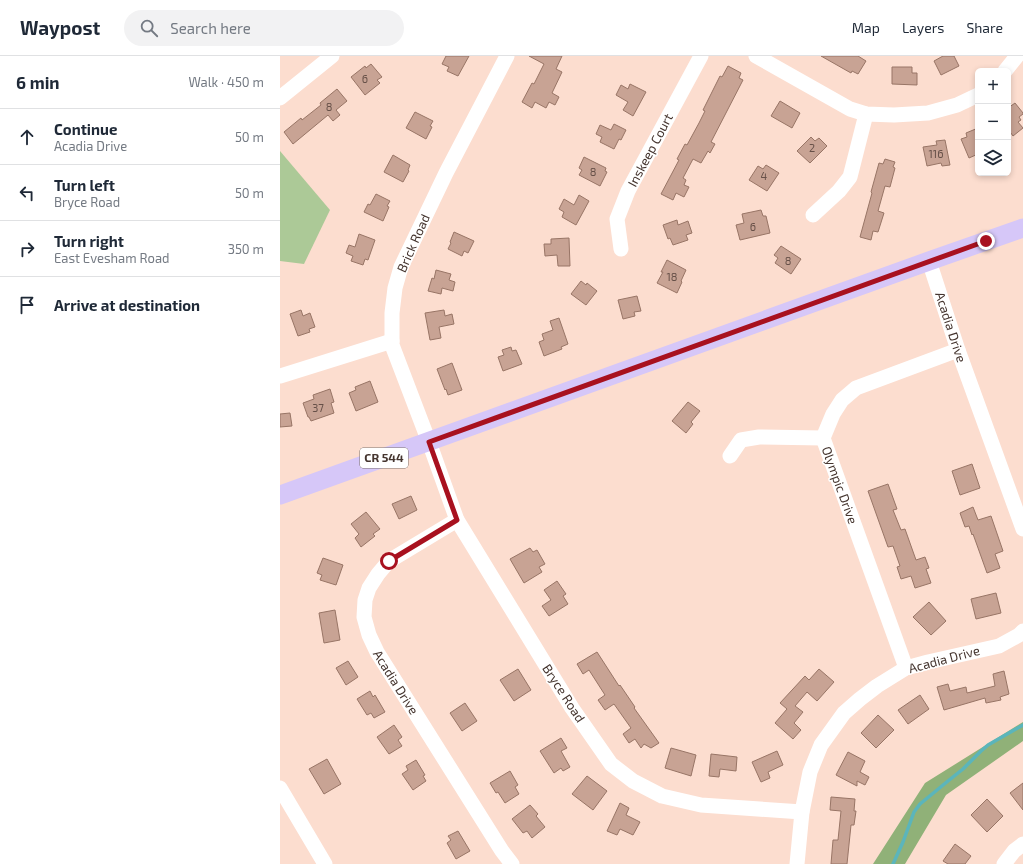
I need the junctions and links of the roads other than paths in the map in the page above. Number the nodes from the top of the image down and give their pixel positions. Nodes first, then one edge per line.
1 (332, 56) edge
2 (506, 56) edge
3 (701, 56) edge
4 (756, 56) edge
5 (1017, 56) edge
6 (1007, 68) edge
7 (975, 96) edge
8 (280, 98) edge
9 (866, 114) junction
10 (813, 215) dead end
11 (1023, 228) edge
12 (621, 249) dead end
13 (929, 261) junction
14 (392, 341) junction
15 (958, 350) junction
16 (280, 376) edge
17 (823, 438) junction
18 (429, 442) junction
19 (730, 456) dead end
20 (280, 495) edge
21 (457, 520) junction
22 (1023, 529) edge
23 (1023, 630) edge
24 (906, 668) junction
25 (280, 788) edge
26 (802, 812) junction
27 (1023, 844) edge
28 (325, 864) edge
29 (512, 864) edge
30 (797, 864) edge
31 (1004, 864) edge

1 - 8 street
2 - 14 street, Brick Road
3 - 12 street, Inskeep Court
4 - 9 street
5 - 6 street
7 - 9 street
9 - 10 street
11 - 13 main road, CR 544
13 - 15 street, Acadia Drive
13 - 18 main road, CR 544
14 - 16 street
14 - 18 street, Brick Road
15 - 17 street, Olympic Drive
15 - 22 street, Acadia Drive
17 - 19 street
17 - 24 street, Olympic Drive
18 - 20 main road, CR 544
18 - 21 street, Bryce Road
21 - 26 street, Bryce Road
21 - 29 street, Acadia Drive
23 - 24 street, Acadia Drive
24 - 26 street, Acadia Drive
25 - 28 street
26 - 30 street, Acadia Drive
27 - 31 street

